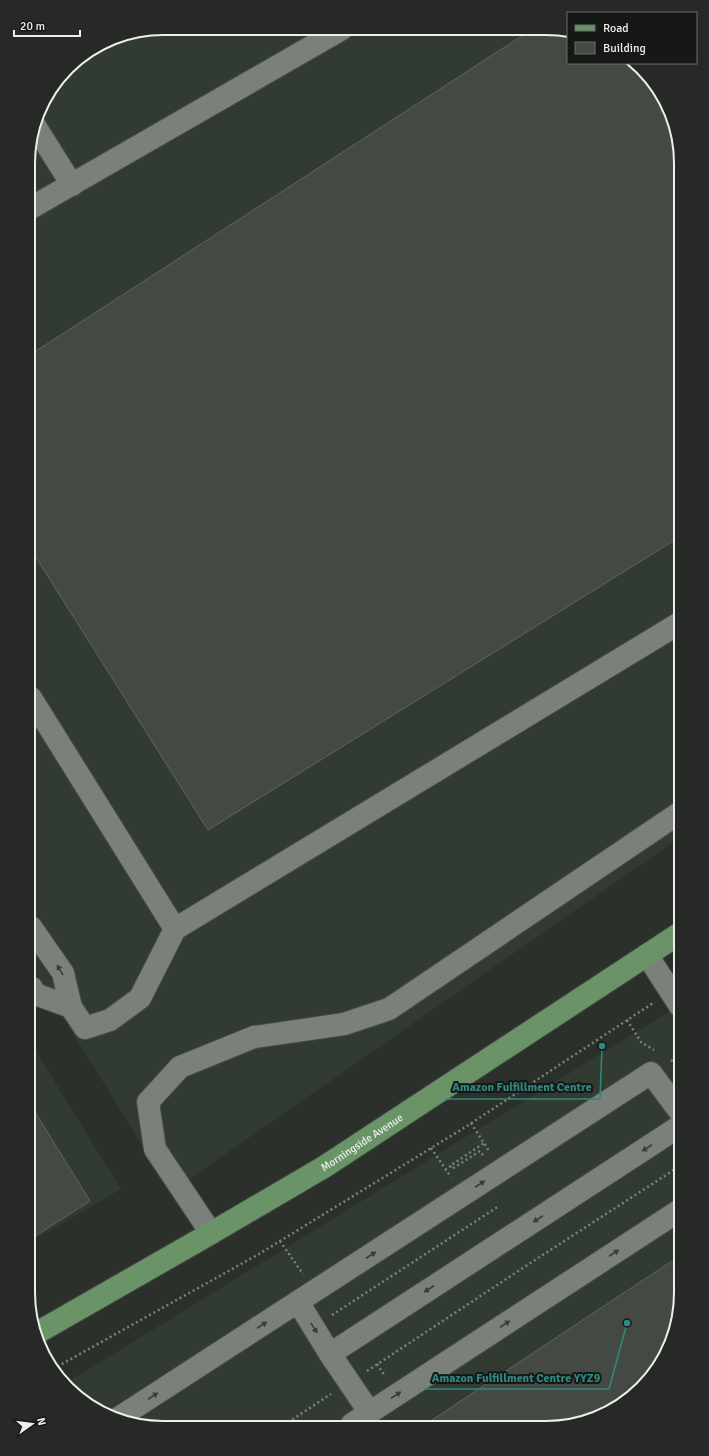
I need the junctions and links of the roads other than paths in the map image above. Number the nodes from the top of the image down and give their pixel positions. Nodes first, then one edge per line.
1 (332, 35) edge
2 (39, 132) edge
3 (72, 185) junction
4 (35, 206) edge
5 (674, 626) edge
6 (35, 704) edge
7 (674, 816) edge
8 (175, 929) junction
9 (35, 931) edge
10 (674, 937) edge
11 (647, 955) junction
12 (35, 994) edge
13 (674, 996) edge
14 (71, 1007) junction
15 (674, 1104) edge
16 (674, 1130) edge
17 (674, 1214) edge
18 (211, 1234) junction
19 (298, 1302) junction
20 (41, 1331) edge
21 (330, 1354) junction
22 (124, 1415) edge
23 (361, 1419) edge

1 - 3 lane
2 - 3 lane
3 - 4 lane
5 - 8 lane
6 - 8 lane
7 - 18 lane
8 - 14 lane
14 -> 9 lane
10 - 11 main road, Morningside Avenue
11 - 13 lane
11 - 18 main road, Morningside Avenue
12 - 14 lane
19 -> 15 lane
16 -> 21 lane
23 -> 17 lane
18 - 20 main road, Morningside Avenue
19 -> 21 lane
22 -> 19 lane
21 - 23 lane

